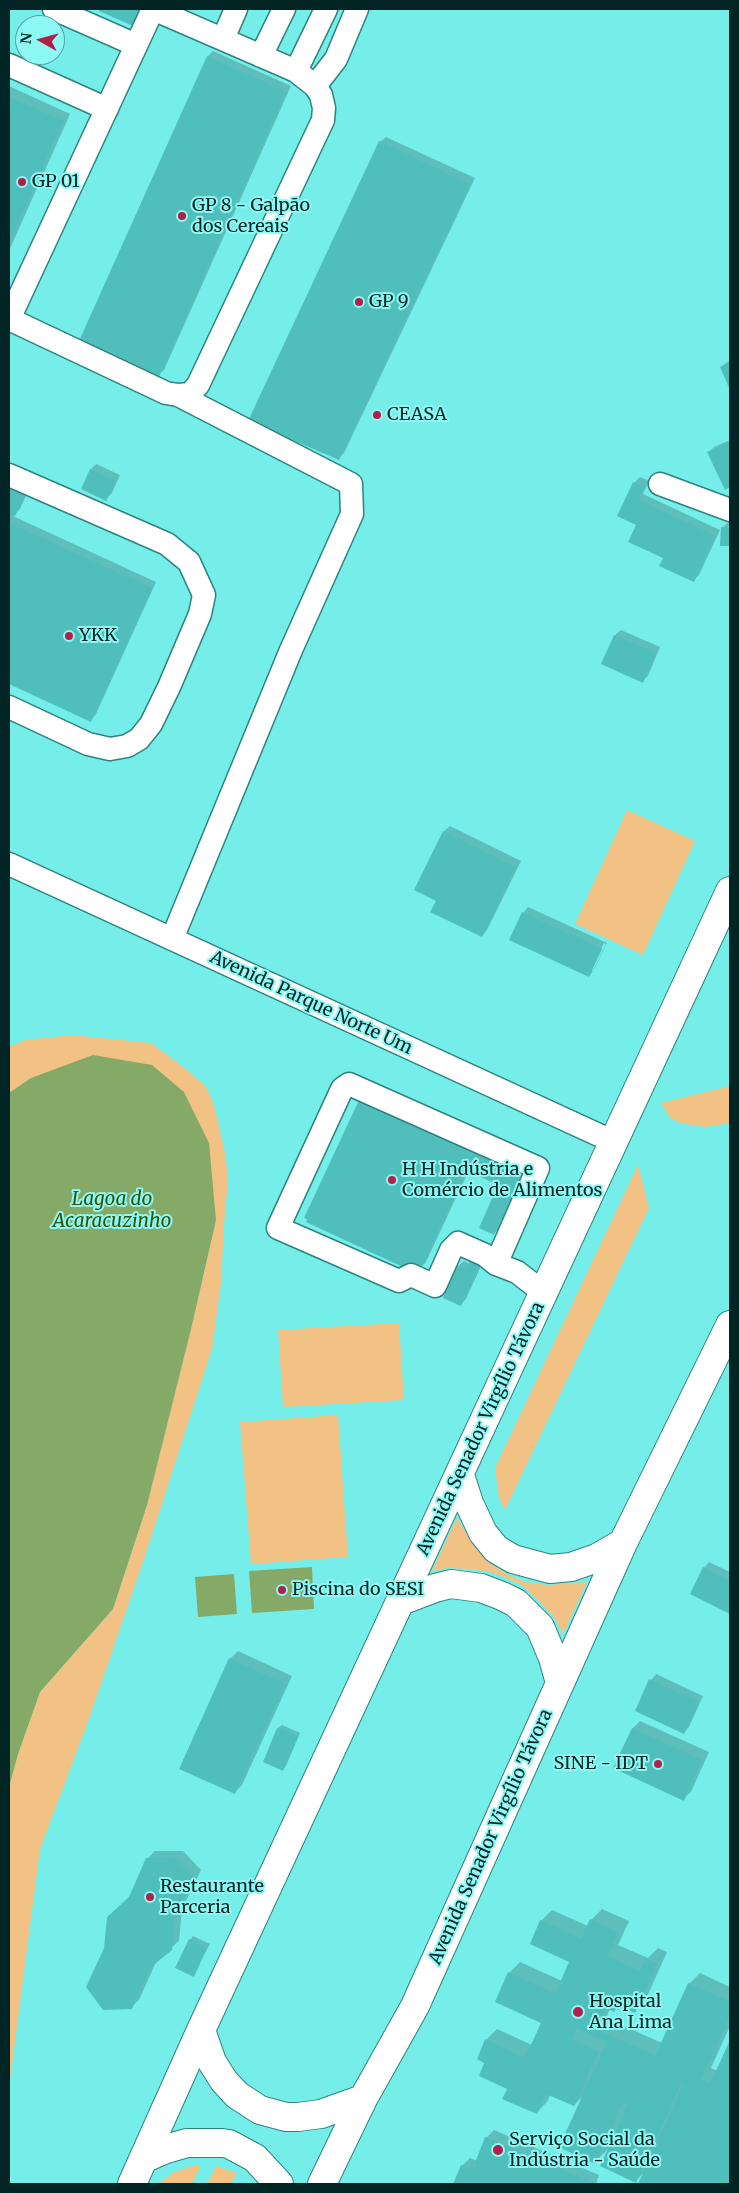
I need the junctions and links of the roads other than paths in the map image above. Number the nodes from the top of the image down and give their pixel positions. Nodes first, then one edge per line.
1 (54, 9) edge
2 (153, 9) edge
3 (236, 9) edge
4 (284, 9) edge
5 (326, 9) edge
6 (357, 9) edge
7 (223, 39) junction
8 (136, 45) junction
9 (262, 56) junction
10 (9, 65) edge
11 (296, 71) junction
12 (316, 86) junction
13 (106, 109) junction
14 (9, 319) edge
15 (178, 395) junction
16 (9, 475) edge
17 (660, 484) dead end
18 (730, 510) edge
19 (9, 707) edge
20 (9, 864) edge
21 (730, 891) edge
22 (172, 939) junction
23 (614, 1142) junction
24 (496, 1264) junction
25 (544, 1293) junction
26 (730, 1325) edge
27 (460, 1475) junction
28 (623, 1543) junction
29 (401, 1601) junction
30 (560, 1683) junction
31 (201, 2030) junction
32 (363, 2099) junction
33 (143, 2159) junction
34 (132, 2184) edge
35 (278, 2184) edge
36 (322, 2184) edge

1 - 8 street
2 - 7 street
2 - 8 street
3 - 7 street
4 - 9 street
5 - 11 street
6 - 12 street
7 - 9 street
8 - 13 street
9 - 11 street
10 - 13 street
11 - 12 street
12 - 15 street
13 - 14 street
14 - 15 street
15 - 22 street
16 - 19 street
17 - 18 street
20 - 22 street, Avenida Parque Norte Um
21 - 23 main road, Avenida Senador Virgílio Távora
22 - 23 street, Avenida Parque Norte Um
23 - 25 main road, Avenida Senador Virgílio Távora
24 - 24 street
24 - 25 street
25 - 27 main road, Avenida Senador Virgílio Távora
26 - 28 main road, Avenida Senador Virgílio Távora
27 - 28 main road
27 - 29 main road, Avenida Senador Virgílio Távora
28 - 30 main road, Avenida Senador Virgílio Távora
29 - 30 main road
29 - 31 main road, Avenida Senador Virgílio Távora
30 - 32 main road, Avenida Senador Virgílio Távora
31 - 32 main road
31 - 33 main road, Avenida Senador Virgílio Távora
32 - 36 main road, Avenida Senador Virgílio Távora
33 - 34 main road, Avenida Senador Virgílio Távora
33 - 35 main road

